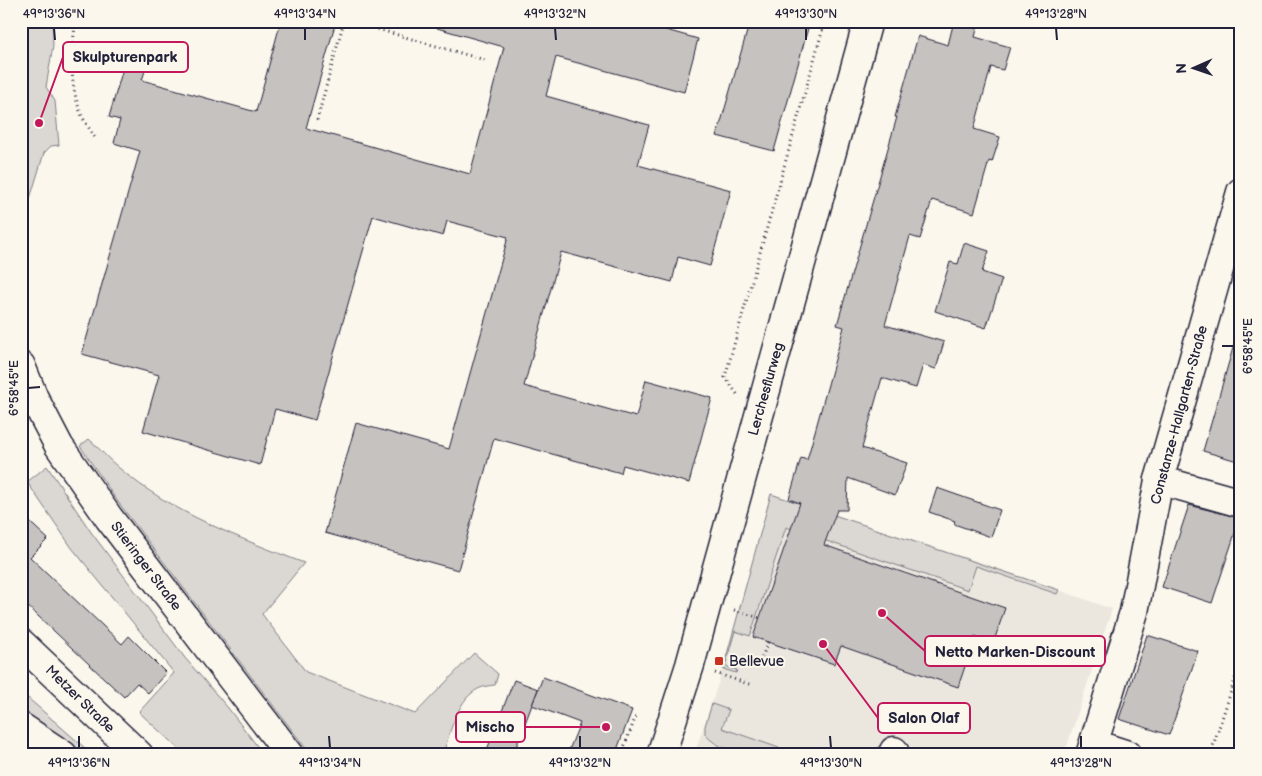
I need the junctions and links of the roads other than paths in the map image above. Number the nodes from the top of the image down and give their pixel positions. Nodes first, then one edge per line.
1 (868, 21) edge
2 (1240, 199) edge
3 (21, 366) edge
4 (1159, 480) junction
5 (1241, 503) edge
6 (21, 642) edge
7 (21, 727) edge
8 (1092, 749) edge
9 (63, 755) edge
10 (139, 755) edge
11 (290, 755) edge
12 (661, 755) edge
13 (1128, 755) edge

1 - 12 street, Lerchesflurweg
2 - 4 street, Constanze-Hallgarten-Straße
3 - 11 street, Stieringer Straße
4 - 5 street
4 - 8 street, Constanze-Hallgarten-Straße
6 - 10 street, Metzer Straße
7 - 9 street
8 - 13 street

